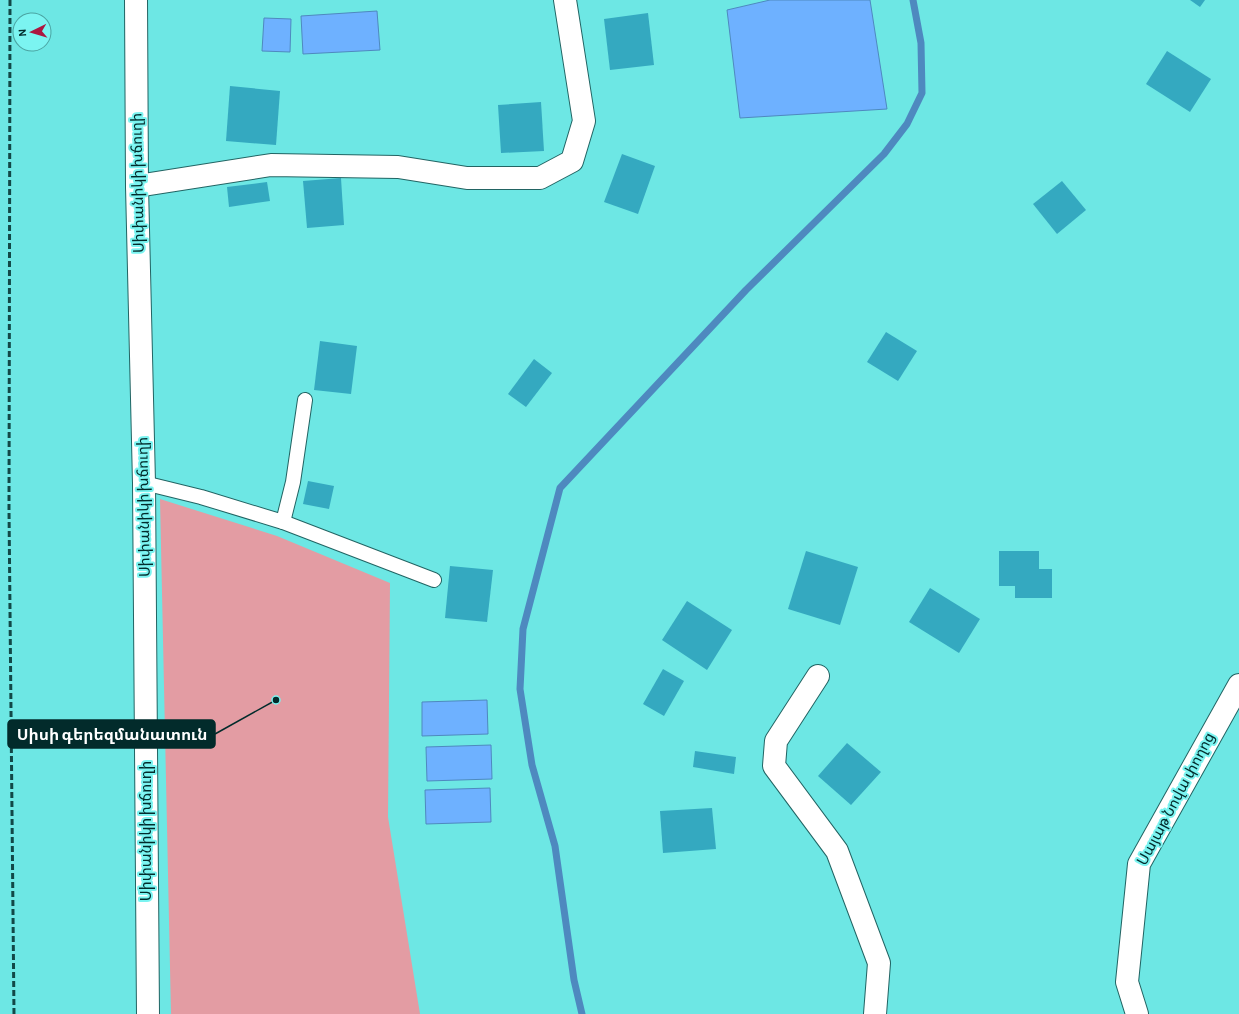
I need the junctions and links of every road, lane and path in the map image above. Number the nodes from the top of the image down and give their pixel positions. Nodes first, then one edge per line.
1 (136, 0) edge
2 (565, 0) edge
3 (137, 186) junction
4 (305, 400) dead end
5 (144, 483) junction
6 (282, 522) junction
7 (434, 580) dead end
8 (818, 676) dead end
9 (1239, 685) edge
10 (148, 1014) edge
11 (876, 1014) edge
12 (1137, 1014) edge

1 - 3 street, Սիփանիկի խճուղի
2 - 3 street
3 - 5 street, Սիփանիկի խճուղի
4 - 6 lane
5 - 6 lane
5 - 10 street, Սիփանիկի խճուղի
6 - 7 lane
8 - 11 street
9 - 12 street, Սայաթ Նովա փողոց

